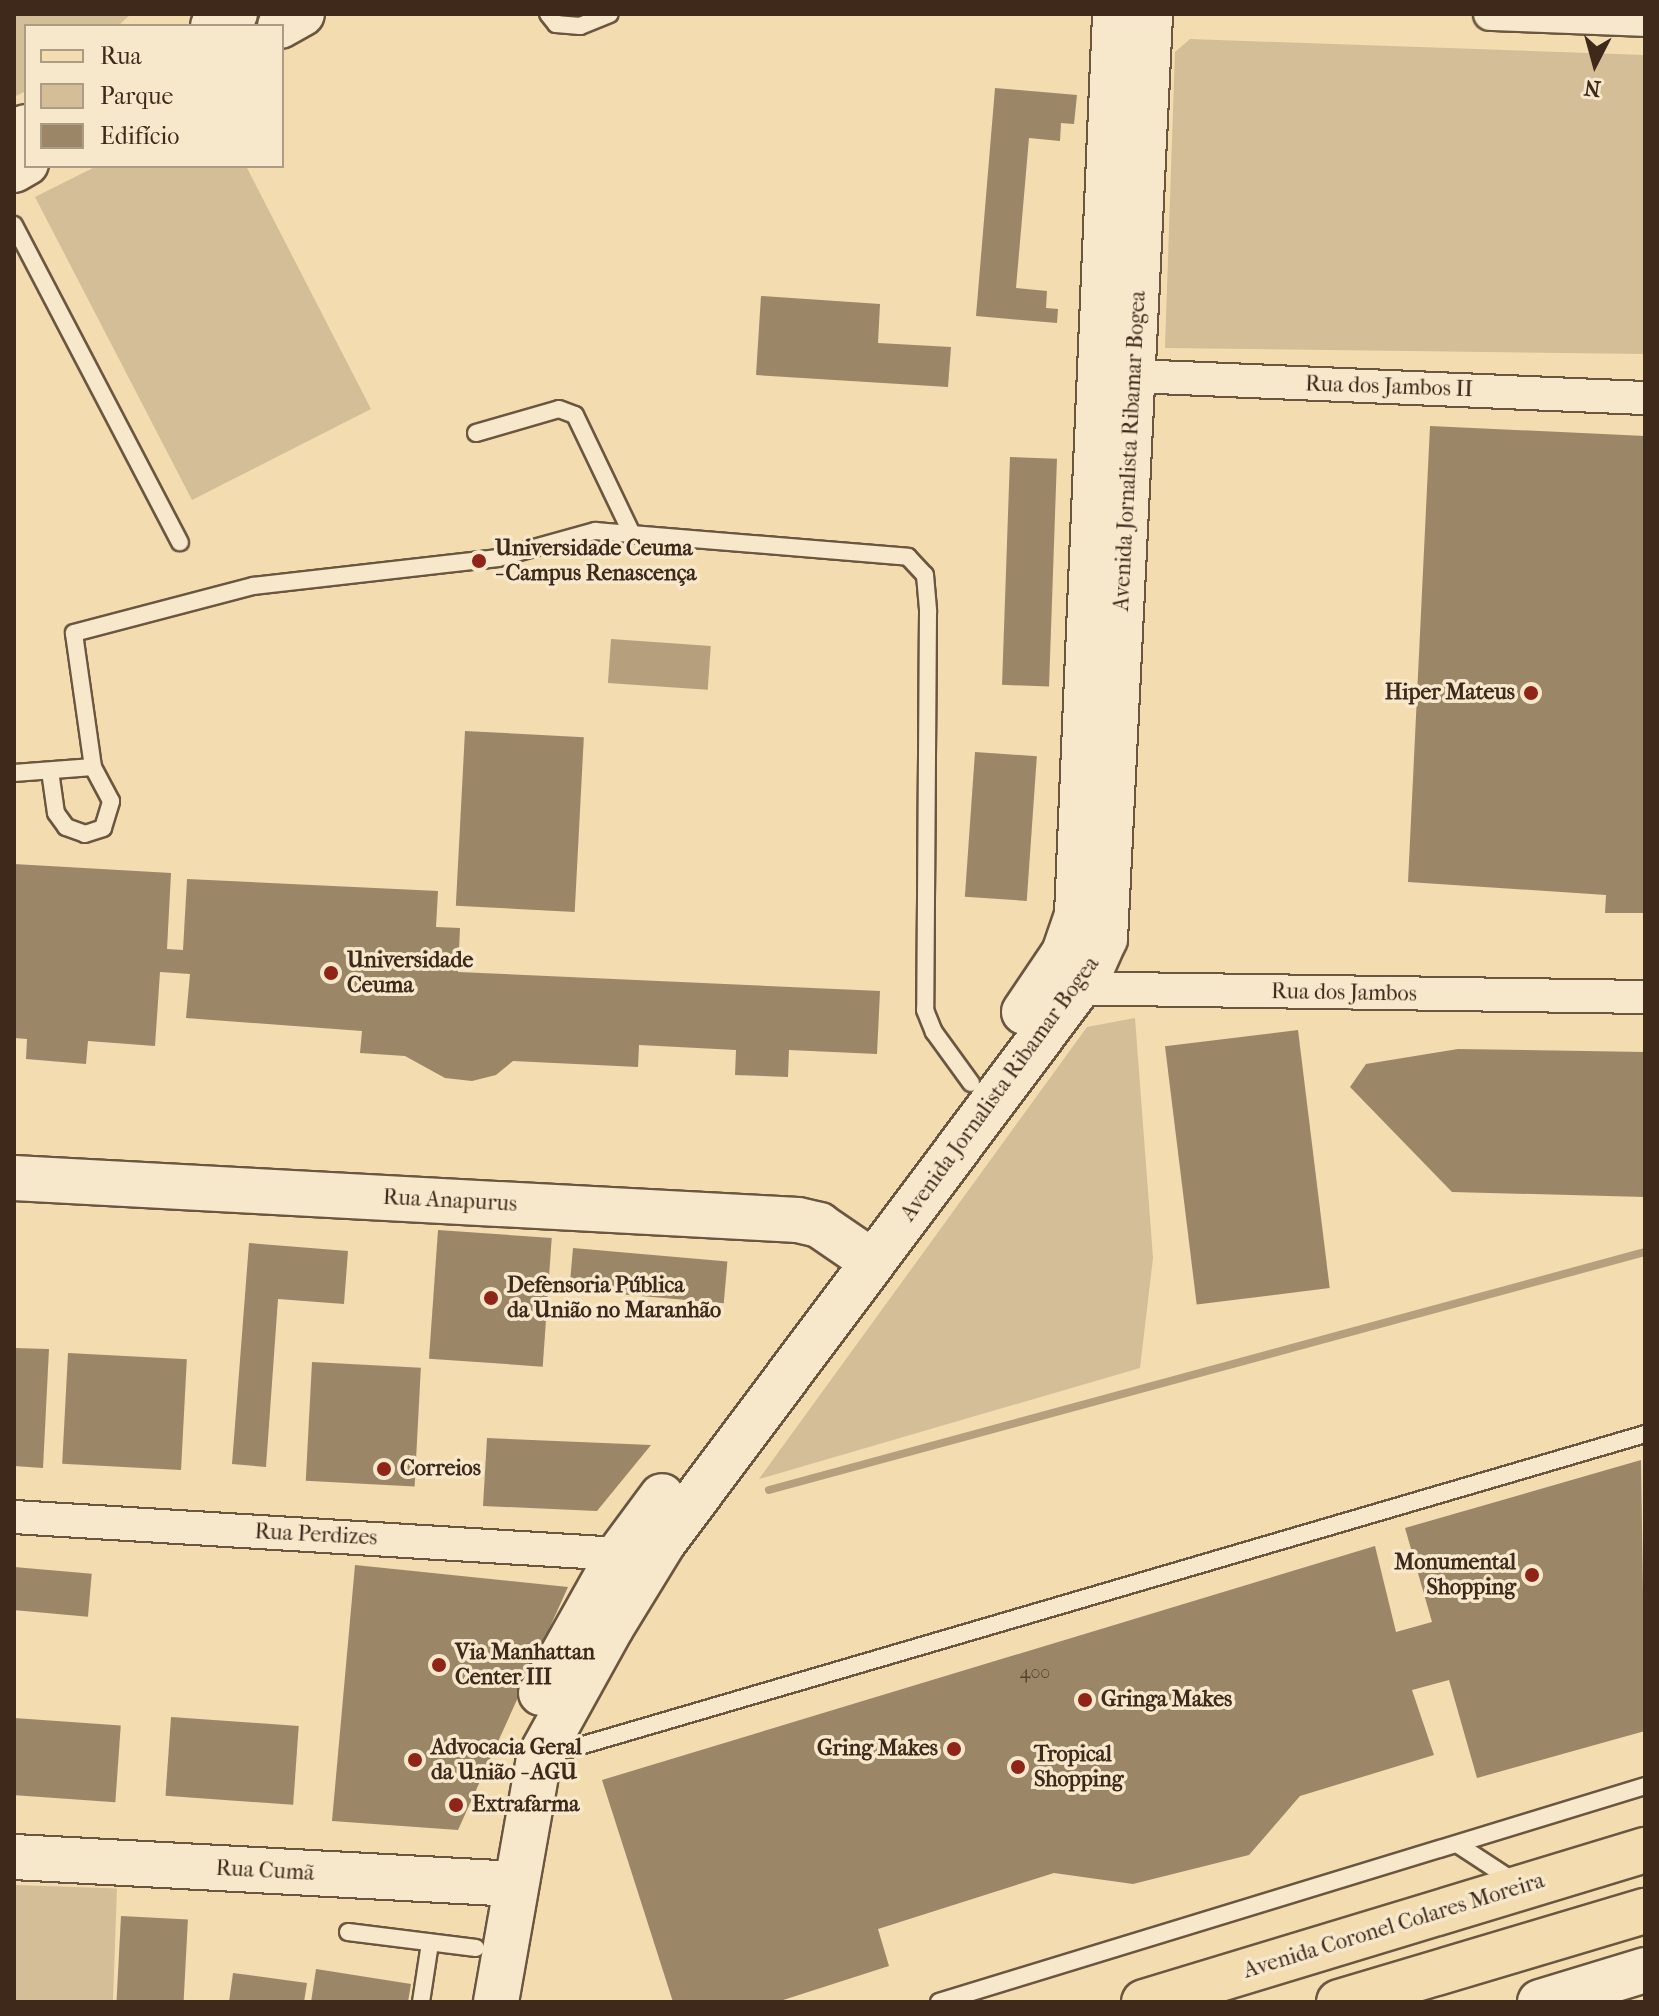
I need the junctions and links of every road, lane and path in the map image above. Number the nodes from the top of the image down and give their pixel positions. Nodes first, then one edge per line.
1 (235, 14) edge
2 (302, 14) edge
3 (548, 14) edge
4 (610, 14) edge
5 (1115, 14) edge
6 (1150, 14) edge
7 (1490, 14) edge
8 (1645, 20) edge
9 (217, 24) edge
10 (284, 24) edge
11 (14, 225) edge
12 (1134, 376) junction
13 (1645, 398) edge
14 (476, 433) dead end
15 (631, 532) junction
16 (180, 542) dead end
17 (93, 767) junction
18 (50, 771) junction
19 (14, 773) edge
20 (1060, 988) junction
21 (1645, 997) edge
22 (971, 1083) junction
23 (14, 1178) edge
24 (861, 1253) junction
25 (1645, 1434) edge
26 (14, 1517) edge
27 (619, 1554) junction
28 (539, 1758) junction
29 (1645, 1786) edge
30 (1457, 1844) junction
31 (1645, 1850) edge
32 (14, 1857) edge
33 (502, 1884) junction
34 (1523, 1887) junction
35 (1645, 1911) edge
36 (348, 1932) dead end
37 (430, 1943) junction
38 (476, 1948) junction
39 (1645, 1970) edge
40 (421, 2002) edge
41 (466, 2002) edge
42 (496, 2002) edge
43 (939, 2002) edge
44 (1144, 2002) edge
45 (1339, 2002) edge
46 (1540, 2002) edge

1 - 9 main road
2 - 10 main road
3 - 4 lane
5 - 20 main road, Avenida Jornalista Ribamar Bogea
6 - 12 main road, Avenida Jornalista Ribamar Bogea
7 - 8 street
11 - 16 lane
12 - 13 street, Rua dos Jambos II
12 - 20 main road, Avenida Jornalista Ribamar Bogea
14 - 15 lane
15 - 17 lane
15 - 22 lane
17 - 18 lane
17 - 18 lane
18 - 19 lane
20 - 21 street, Rua dos Jambos
20 - 22 main road, Avenida Jornalista Ribamar Bogea
20 - 24 main road, Avenida Jornalista Ribamar Bogea
22 - 24 main road, Avenida Jornalista Ribamar Bogea
23 - 24 main road, Rua Anapurus
24 - 27 main road, Avenida Jornalista Ribamar Bogea
24 - 28 main road, Avenida Jornalista Ribamar Bogea
25 - 28 lane
26 - 27 street, Rua Perdizes
27 - 33 main road, Avenida Jornalista Ribamar Bogea
28 - 33 main road, Avenida Jornalista Ribamar Bogea
29 - 30 lane
30 - 34 lane
30 - 43 lane
31 - 34 main road, Avenida Coronel Colares Moreira
32 - 33 main road, Rua Cumã
33 - 38 main road, Avenida Jornalista Ribamar Bogea
33 - 42 main road, Avenida Jornalista Ribamar Bogea
34 - 44 main road, Avenida Coronel Colares Moreira
35 - 45 main road
36 - 37 lane
37 - 38 lane
37 - 40 lane
38 - 41 main road, Avenida Jornalista Ribamar Bogea
39 - 46 main road

